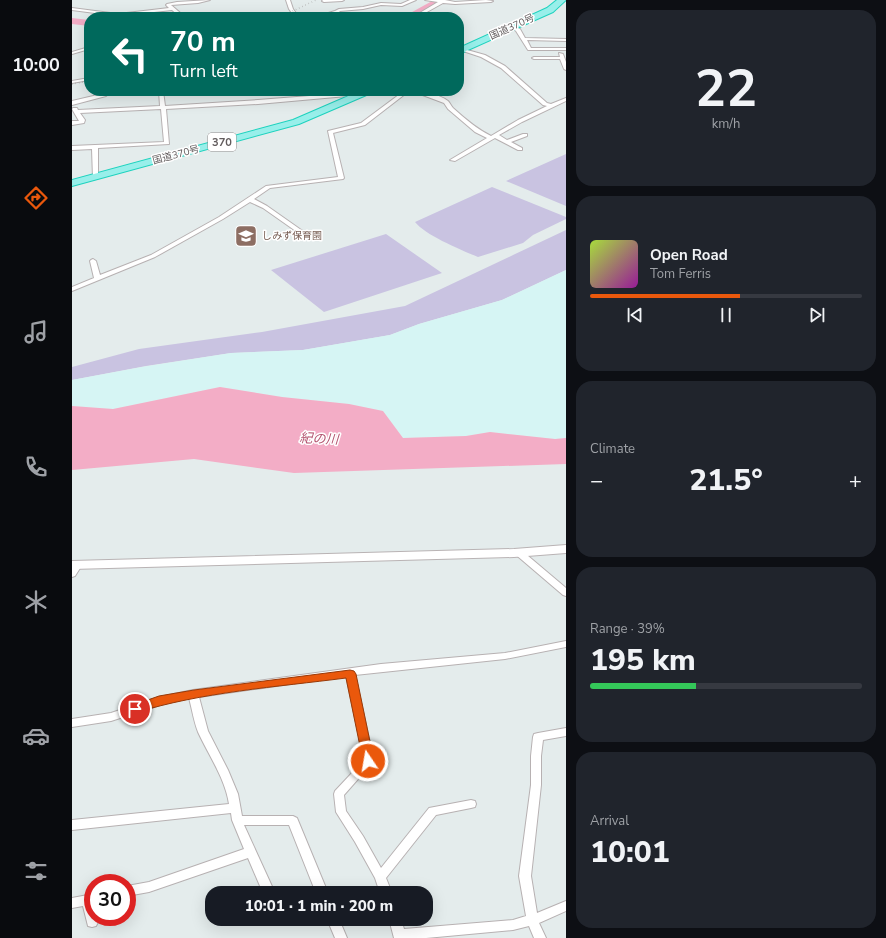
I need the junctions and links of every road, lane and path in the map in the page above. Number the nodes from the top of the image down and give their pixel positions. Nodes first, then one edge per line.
1 (208, 0) edge
2 (288, 0) edge
3 (292, 0) edge
4 (342, 0) edge
5 (414, 0) edge
6 (428, 0) edge
7 (562, 0) edge
8 (324, 1) dead end
9 (446, 1) edge
10 (491, 1) edge
11 (72, 9) edge
12 (172, 9) junction
13 (347, 9) junction
14 (291, 10) joint
15 (95, 12) edge
16 (145, 12) edge
17 (176, 12) edge
18 (337, 12) edge
19 (425, 12) edge
20 (513, 27) junction
21 (524, 40) junction
22 (566, 40) edge
23 (84, 49) edge
24 (464, 49) edge
25 (560, 49) junction
26 (566, 49) edge
27 (464, 52) edge
28 (72, 53) edge
29 (534, 58) dead end
30 (564, 59) edge
31 (566, 69) edge
32 (84, 80) edge
33 (72, 82) edge
34 (100, 96) edge
35 (162, 96) edge
36 (321, 96) edge
37 (346, 96) edge
38 (400, 96) edge
39 (432, 96) edge
40 (566, 99) edge
41 (72, 104) edge
42 (550, 106) junction
43 (163, 107) junction
44 (77, 112) junction
45 (72, 123) edge
46 (525, 135) dead end
47 (492, 136) junction
48 (506, 142) junction
49 (95, 147) junction
50 (72, 148) edge
51 (520, 149) dead end
52 (453, 160) dead end
53 (95, 176) junction
54 (72, 182) edge
55 (249, 199) junction
56 (302, 233) dead end
57 (93, 261) dead end
58 (98, 279) junction
59 (72, 289) edge
60 (566, 549) edge
61 (518, 552) junction
62 (74, 568) edge
63 (566, 592) edge
64 (566, 644) edge
65 (350, 674) junction
66 (194, 694) junction
67 (72, 723) edge
68 (566, 732) edge
69 (471, 804) dead end
70 (236, 808) junction
71 (238, 820) junction
72 (72, 825) edge
73 (251, 852) junction
74 (380, 877) junction
75 (266, 886) edge
76 (319, 886) edge
77 (383, 886) edge
78 (136, 889) edge
79 (84, 900) edge
80 (72, 903) edge
81 (566, 906) edge
82 (532, 920) junction
83 (336, 926) edge
84 (397, 926) edge
85 (400, 937) edge
86 (341, 938) edge
87 (540, 938) edge

1 - 12 street
2 - 14 street
3 - 14 street
4 - 8 street
4 - 13 street
5 - 13 street
6 - 9 street
7 - 20 highway, 国道370号
9 - 10 street
9 - 19 street
11 - 15 street
12 - 16 street
12 - 17 street
13 - 18 street
20 - 21 street
20 - 24 highway, 国道370号
21 - 22 street
21 - 25 street
23 - 28 street
25 - 26 street
25 - 30 street
27 - 42 street
29 - 30 street
30 - 31 street
32 - 33 street
34 - 41 street
35 - 43 street
36 - 43 street
37 - 53 highway, 国道370号 / 370
38 - 55 street
39 - 47 street
40 - 42 street
41 - 44 street
42 - 47 street
43 - 44 street
43 - 49 street
44 - 45 street
46 - 48 street
47 - 48 street
47 - 52 street
48 - 51 street
49 - 50 street
49 - 53 street
53 - 54 highway, 国道370号 / 370
55 - 56 street
55 - 58 street
57 - 58 street
58 - 59 street
60 - 61 street
61 - 62 street
61 - 63 street
64 - 65 street
65 - 66 street
65 - 74 street
66 - 67 street
66 - 70 street
68 - 82 street
69 - 74 street
70 - 71 street
70 - 72 street
71 - 73 street
71 - 76 street
73 - 75 street
73 - 78 street
74 - 77 street
79 - 80 street
81 - 82 street
82 - 85 street
82 - 87 street
83 - 86 street
84 - 85 street

